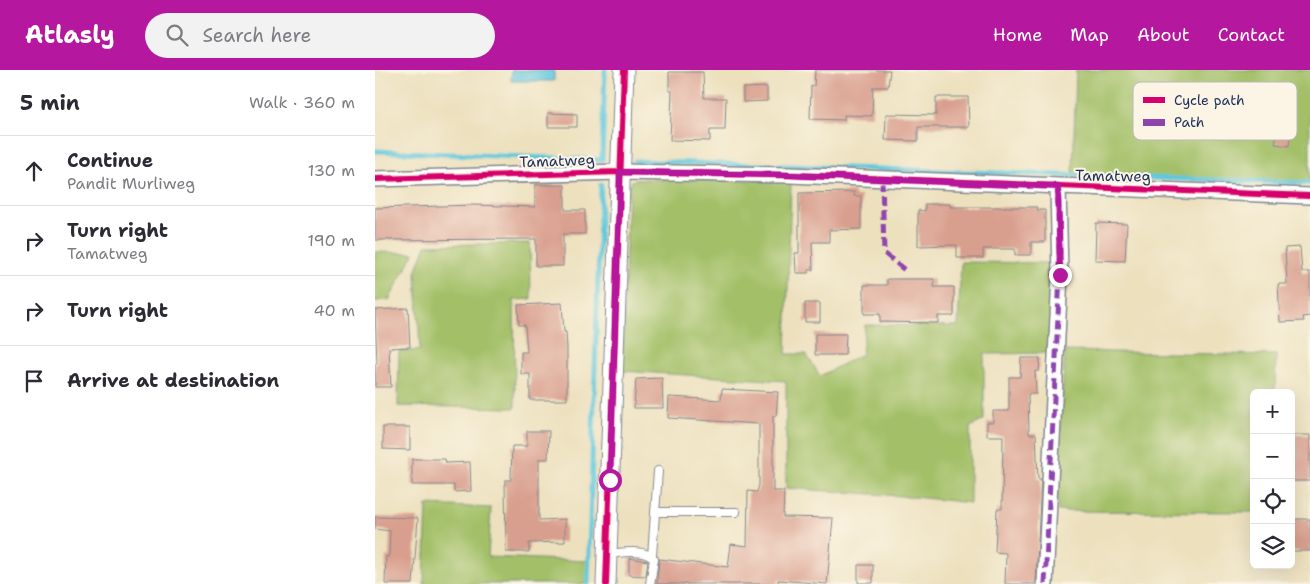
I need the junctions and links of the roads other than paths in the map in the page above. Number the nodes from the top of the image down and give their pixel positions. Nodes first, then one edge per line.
1 (624, 70) edge
2 (620, 172) junction
3 (375, 179) edge
4 (1058, 187) junction
5 (1310, 196) edge
6 (658, 471) dead end
7 (655, 512) junction
8 (736, 512) dead end
9 (607, 554) junction
10 (652, 556) junction
11 (606, 584) edge
12 (650, 584) edge
13 (1045, 584) edge

1 - 2 street
2 - 3 street, Tamatweg
2 - 4 street, Tamatweg
2 - 9 street
4 - 5 street, Tamatweg
4 - 13 street
6 - 7 lane
7 - 8 lane
7 - 10 lane
9 - 10 lane
9 - 11 street
10 - 12 lane

